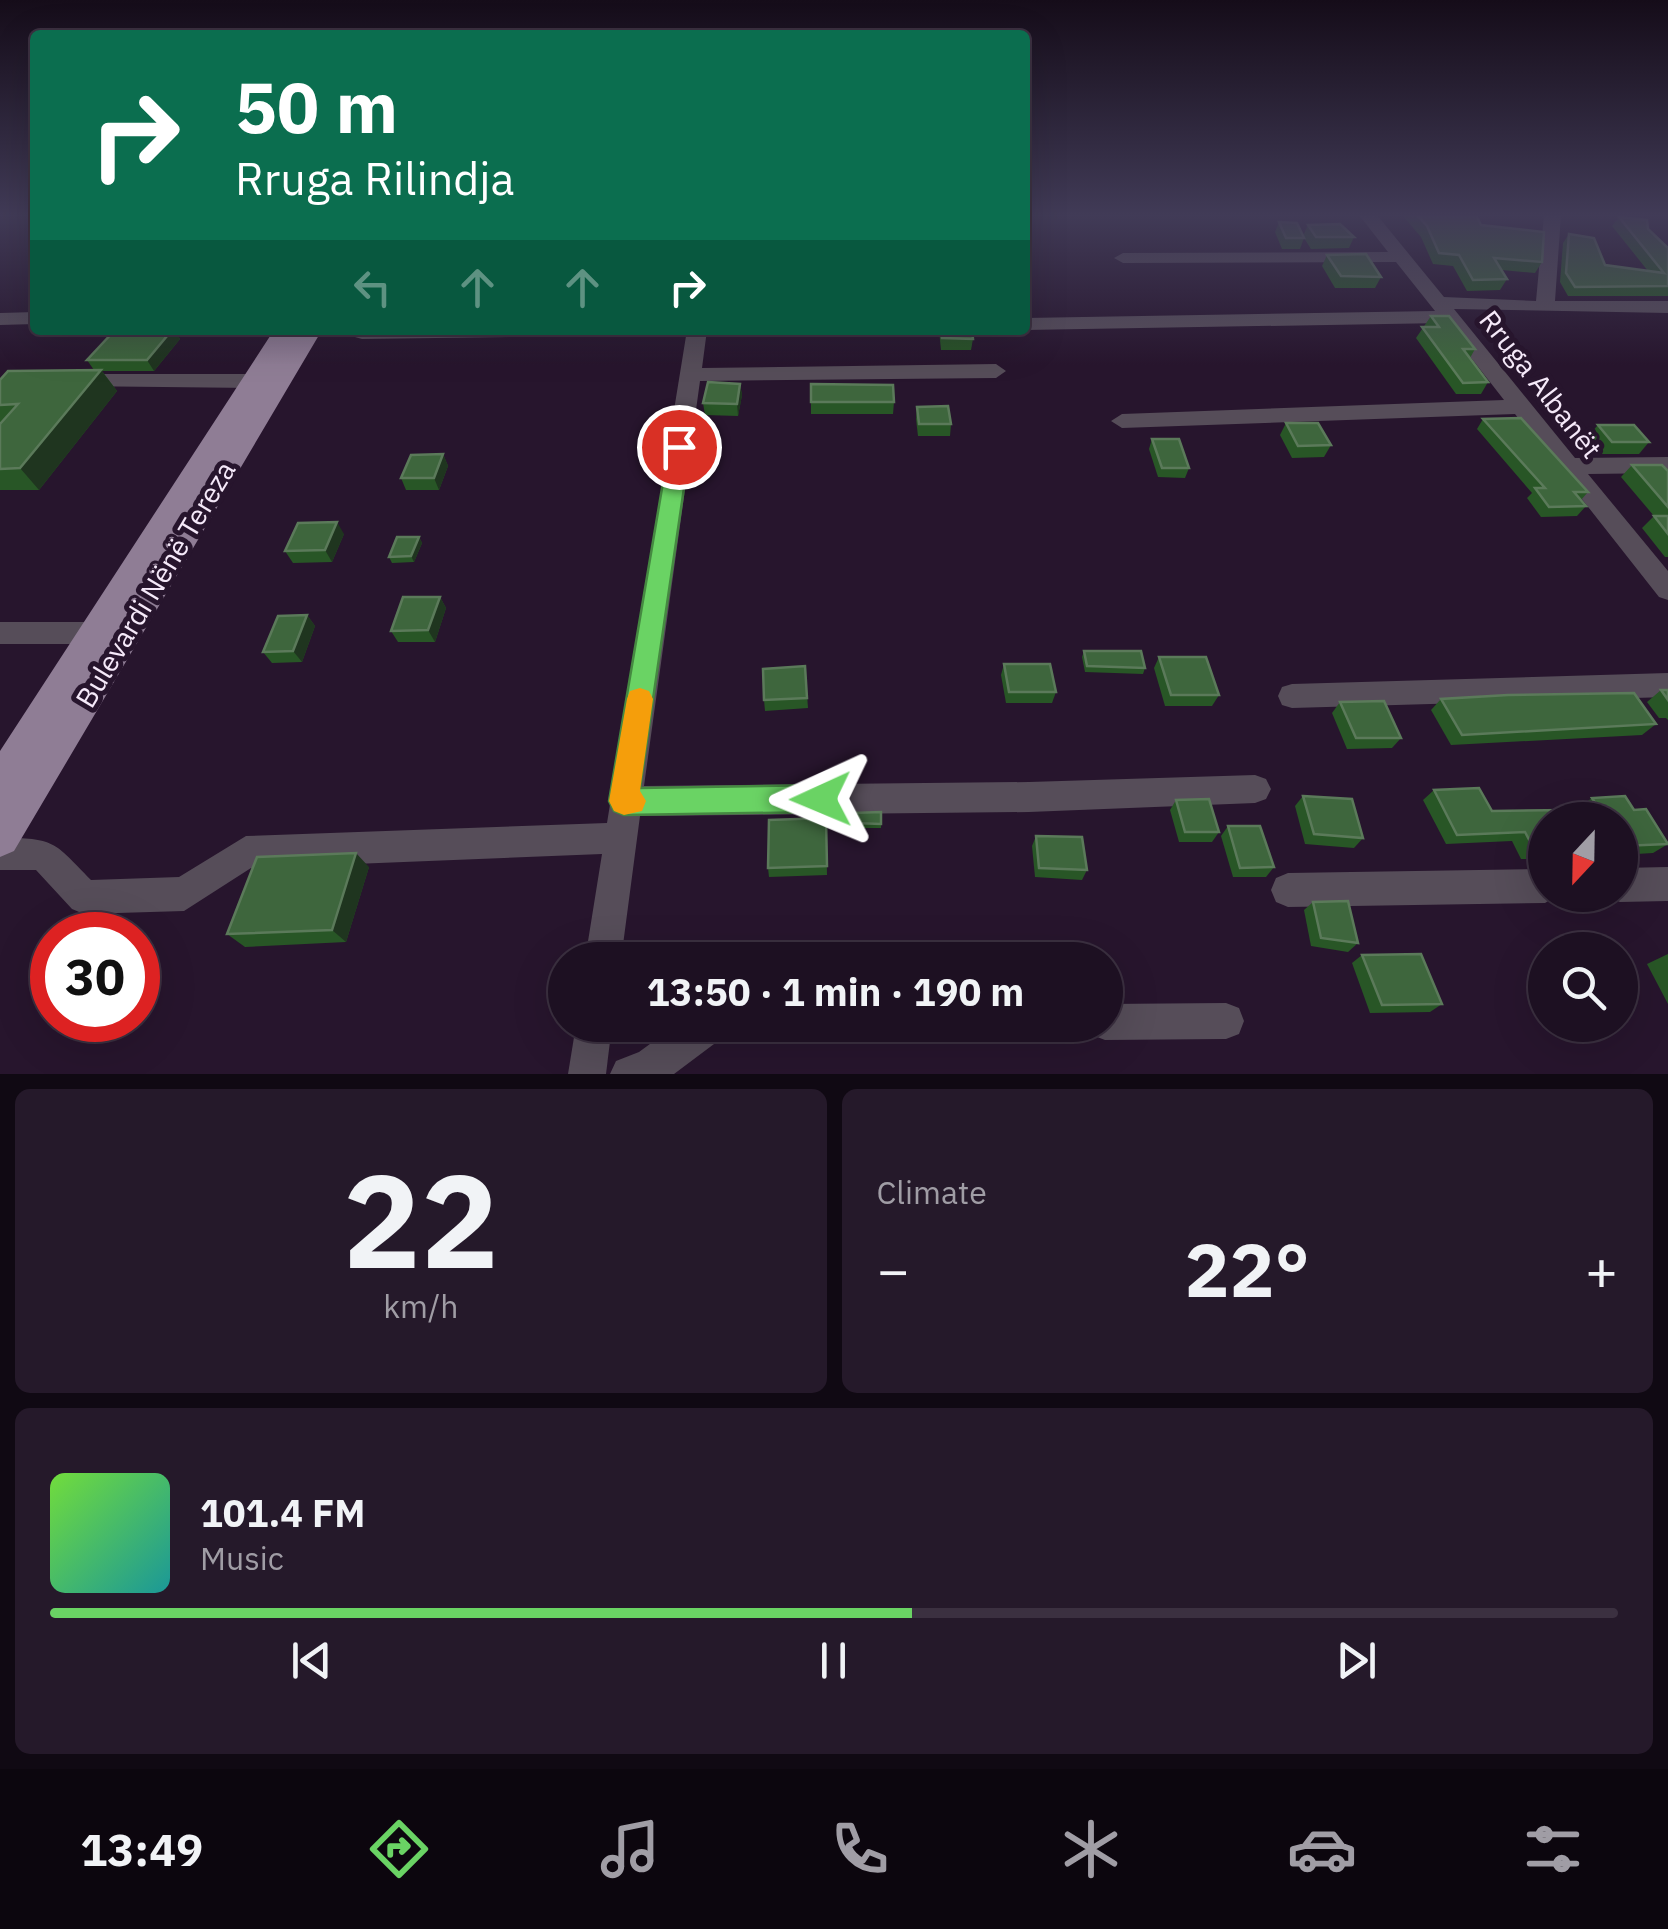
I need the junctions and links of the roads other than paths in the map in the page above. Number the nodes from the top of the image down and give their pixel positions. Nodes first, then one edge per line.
1 (1408, 265) edge
2 (1549, 265) edge
3 (1545, 306) junction
4 (1668, 307) edge
5 (1444, 310) junction
6 (0, 318) edge
7 (30, 318) edge
8 (1030, 324) edge
9 (283, 335) edge
10 (307, 335) edge
11 (696, 335) edge
12 (996, 371) dead end
13 (691, 375) junction
14 (254, 381) junction
15 (58, 382) edge
16 (1521, 406) junction
17 (1122, 420) dead end
18 (1568, 466) junction
19 (1668, 466) edge
20 (1668, 590) edge
21 (94, 633) junction
22 (0, 634) edge
23 (1668, 685) edge
24 (1292, 696) dead end
25 (0, 783) edge
26 (1255, 788) dead end
27 (624, 801) junction
28 (0, 838) edge
29 (619, 838) junction
30 (0, 854) edge
31 (1668, 884) edge
32 (1638, 885) edge
33 (1528, 886) edge
34 (1288, 890) dead end
35 (605, 942) edge
36 (1226, 1021) dead end
37 (1123, 1022) edge
38 (592, 1042) edge
39 (688, 1042) edge
40 (589, 1074) edge
41 (629, 1074) edge

1 - 5 street, Rruga Albanët
2 - 3 street
3 - 4 street
3 - 5 street
5 - 8 street
5 - 16 street, Rruga Albanët
6 - 7 street
9 - 14 main road, Bulevardi Nënë Tereza
10 - 28 main road, Bulevardi Nënë Tereza
11 - 13 street
12 - 13 street
13 - 27 street
14 - 15 street
14 - 21 main road, Bulevardi Nënë Tereza
16 - 17 street
16 - 18 street, Rruga Albanët
18 - 19 street
18 - 20 street, Rruga Albanët
21 - 22 street
21 - 25 main road, Bulevardi Nënë Tereza
23 - 24 street
26 - 27 street
27 - 29 street
29 - 30 street
29 - 35 street
31 - 32 street
33 - 34 street
36 - 37 street
38 - 40 street
39 - 41 street

